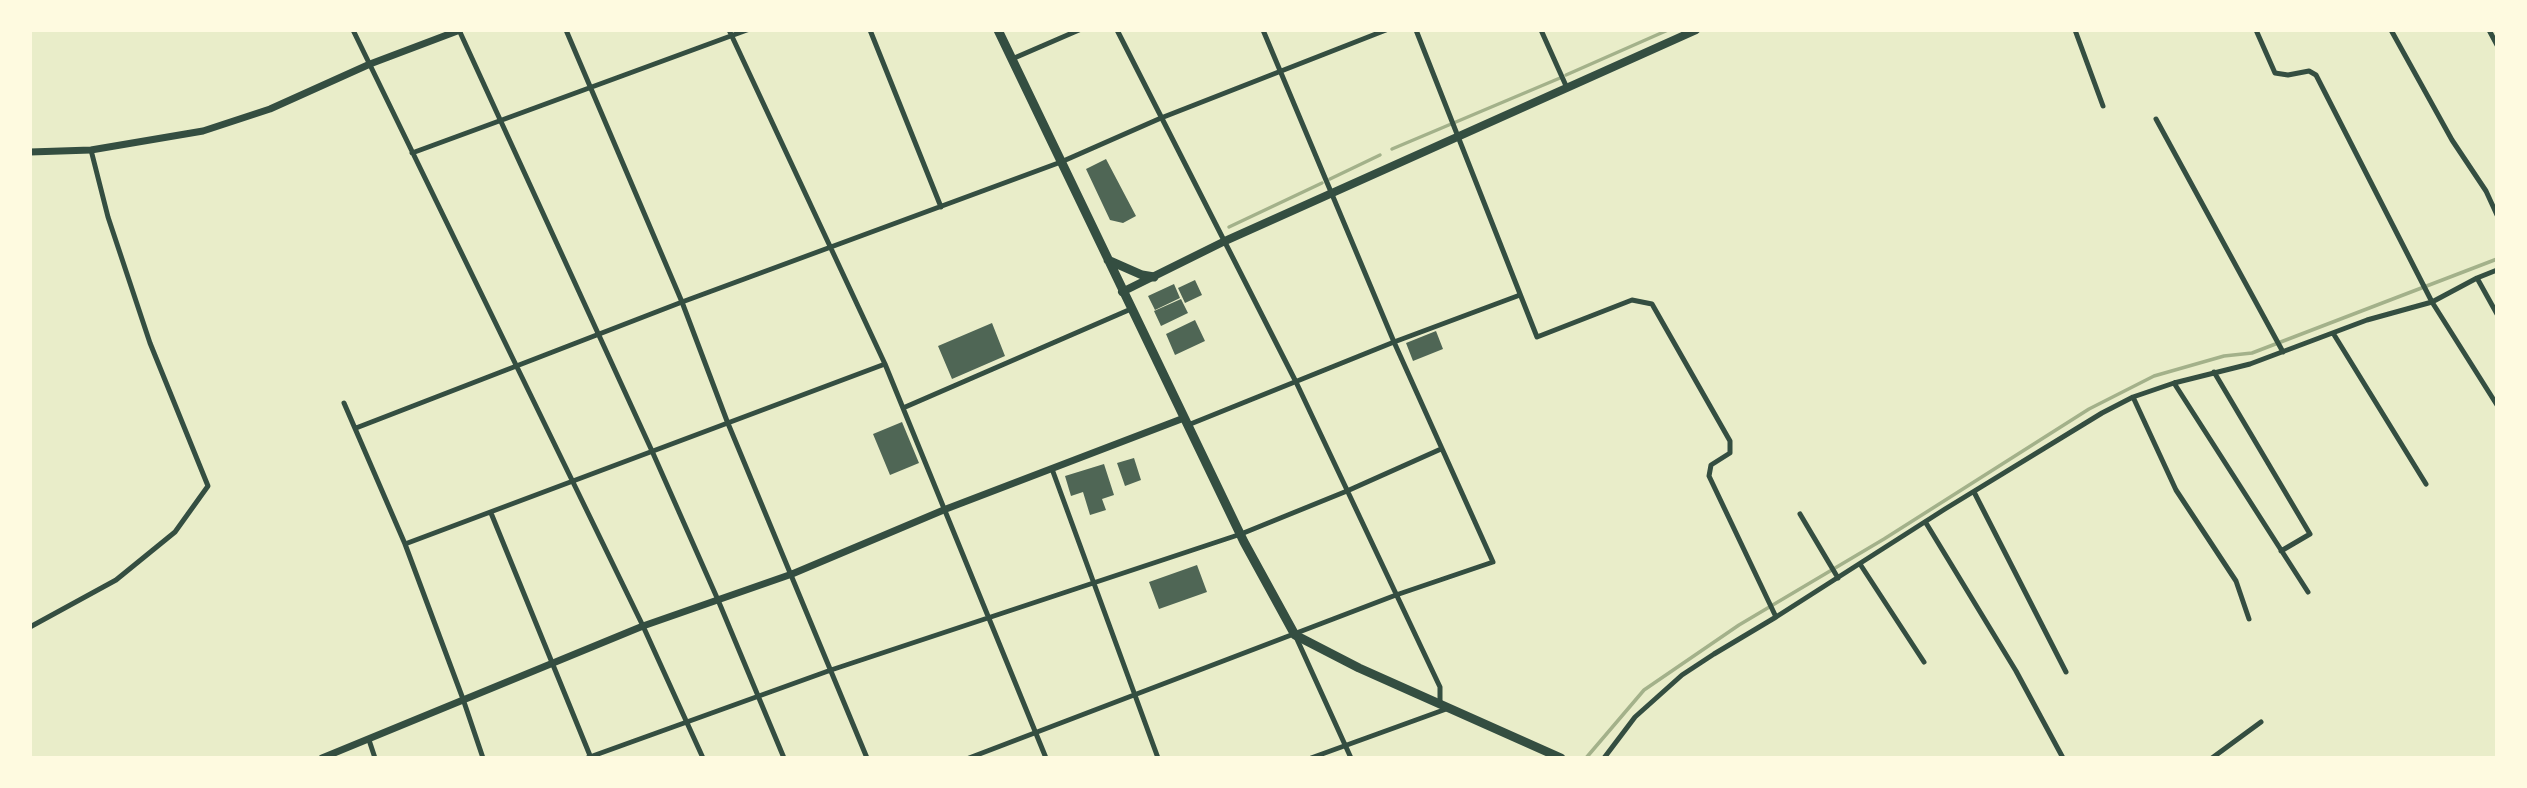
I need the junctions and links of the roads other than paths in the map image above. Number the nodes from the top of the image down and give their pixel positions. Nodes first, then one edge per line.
1 (353, 30) edge
2 (459, 30) edge
3 (566, 30) edge
4 (747, 30) edge
5 (870, 30) edge
6 (998, 30) edge
7 (1079, 30) edge
8 (1117, 30) edge
9 (1263, 30) edge
10 (1386, 30) edge
11 (1416, 30) edge
12 (1541, 30) edge
13 (1696, 30) edge
14 (2075, 30) edge
15 (2256, 30) edge
16 (2391, 30) edge
17 (2489, 30) edge
18 (730, 33) edge
19 (2497, 45) edge
20 (1012, 59) junction
21 (370, 64) junction
22 (1281, 72) junction
23 (1567, 88) junction
24 (590, 89) junction
25 (2103, 106) dead end
26 (1161, 118) junction
27 (2156, 119) dead end
28 (501, 120) junction
29 (1457, 136) junction
30 (91, 150) junction
31 (30, 152) edge
32 (412, 153) junction
33 (1061, 162) junction
34 (1332, 193) junction
35 (942, 207) junction
36 (2497, 215) edge
37 (1225, 241) junction
38 (831, 249) junction
39 (1108, 260) junction
40 (2497, 270) edge
41 (1154, 277) junction
42 (2477, 278) junction
43 (1122, 292) junction
44 (1520, 295) junction
45 (682, 302) junction
46 (2432, 302) junction
47 (1131, 309) junction
48 (2497, 314) edge
49 (2333, 333) junction
50 (598, 335) junction
51 (1394, 342) junction
52 (2282, 350) junction
53 (885, 364) junction
54 (517, 365) junction
55 (2214, 372) junction
56 (1296, 382) junction
57 (2174, 383) junction
58 (2133, 397) junction
59 (344, 403) dead end
60 (2497, 405) edge
61 (903, 408) junction
62 (727, 421) junction
63 (1186, 422) junction
64 (356, 428) junction
65 (1441, 449) junction
66 (652, 451) junction
67 (1052, 468) junction
68 (573, 482) junction
69 (2426, 484) dead end
70 (1347, 491) junction
71 (1974, 492) junction
72 (946, 509) junction
73 (491, 513) junction
74 (1800, 514) dead end
75 (1926, 523) junction
76 (1241, 534) junction
77 (405, 544) junction
78 (2281, 551) junction
79 (1860, 565) junction
80 (792, 574) junction
81 (1836, 575) junction
82 (1094, 582) junction
83 (2308, 592) dead end
84 (1396, 596) junction
85 (718, 600) junction
86 (1775, 615) junction
87 (989, 618) junction
88 (2249, 619) dead end
89 (643, 626) junction
90 (30, 627) edge
91 (1295, 635) junction
92 (1924, 662) dead end
93 (551, 664) junction
94 (831, 670) junction
95 (2066, 671) dead end
96 (1135, 696) junction
97 (759, 698) junction
98 (463, 699) junction
99 (1440, 703) junction
100 (1450, 708) junction
101 (2261, 722) dead end
102 (687, 724) junction
103 (1035, 732) junction
104 (369, 740) junction
105 (1346, 746) junction
106 (322, 758) edge
107 (375, 758) edge
108 (483, 758) edge
109 (589, 758) edge
110 (703, 758) edge
111 (784, 758) edge
112 (867, 758) edge
113 (970, 758) edge
114 (1046, 758) edge
115 (1158, 758) edge
116 (1311, 758) edge
117 (1351, 758) edge
118 (1561, 758) edge
119 (1604, 758) edge
120 (2063, 758) edge
121 (2212, 758) edge

1 - 21 street
2 - 21 street
2 - 28 street
3 - 24 street
4 - 18 street
5 - 35 street
6 - 20 main road
7 - 20 street
8 - 26 street
9 - 22 street
10 - 22 street
11 - 29 street
12 - 23 street
13 - 23 main road
14 - 25 street
15 - 46 street
16 - 36 street
17 - 19 street
18 - 24 street
18 - 38 street
20 - 33 main road
21 - 30 street
21 - 32 street
22 - 26 street
22 - 34 street
23 - 29 main road
24 - 28 street
24 - 45 street
26 - 33 street
26 - 37 street
27 - 52 street
28 - 32 street
28 - 50 street
29 - 34 main road
29 - 44 street
30 - 31 street
30 - 90 street
32 - 54 street
33 - 35 street
33 - 39 main road
34 - 37 main road
34 - 51 street
35 - 38 street
37 - 41 main road
37 - 56 street
38 - 45 street
38 - 53 street
39 - 41 main road
39 - 43 main road
40 - 42 street
41 - 43 main road
42 - 46 street
42 - 48 street
43 - 47 main road
44 - 51 street
44 - 86 street
45 - 50 street
45 - 62 street
46 - 49 street
46 - 60 street
47 - 61 street
47 - 63 main road
49 - 52 street
49 - 69 street
50 - 54 street
50 - 66 street
51 - 56 street
51 - 65 street
52 - 55 street
53 - 61 street
53 - 62 street
54 - 64 street
54 - 68 street
55 - 57 street
55 - 78 street
56 - 63 street
56 - 70 street
57 - 58 street
57 - 78 street
58 - 71 street
58 - 88 street
59 - 64 street
61 - 72 street
62 - 66 street
62 - 80 street
63 - 67 street
63 - 76 main road
64 - 77 street
65 - 70 street
65 - 84 street
66 - 68 street
66 - 85 street
67 - 72 street
67 - 82 street
68 - 73 street
68 - 89 street
70 - 76 street
70 - 84 street
71 - 75 street
71 - 95 street
72 - 80 street
72 - 87 street
73 - 77 street
73 - 93 street
74 - 81 street
75 - 79 street
75 - 120 street
76 - 82 street
76 - 91 main road
77 - 98 street
78 - 83 street
79 - 81 street
79 - 92 street
80 - 85 street
80 - 94 street
81 - 86 street
82 - 87 street
82 - 96 street
84 - 91 street
84 - 99 street
85 - 89 street
85 - 97 street
86 - 119 street
87 - 94 street
87 - 103 street
89 - 93 street
89 - 102 street
91 - 96 street
91 - 99 main road
91 - 105 street
93 - 98 street
93 - 109 street
94 - 97 street
94 - 112 street
96 - 103 street
96 - 115 street
97 - 102 street
97 - 111 street
98 - 104 street
98 - 108 street
99 - 100 main road
100 - 105 street
100 - 118 main road
101 - 121 street
102 - 109 street
102 - 110 street
103 - 113 street
103 - 114 street
104 - 106 street
104 - 107 street
105 - 116 street
105 - 117 street

